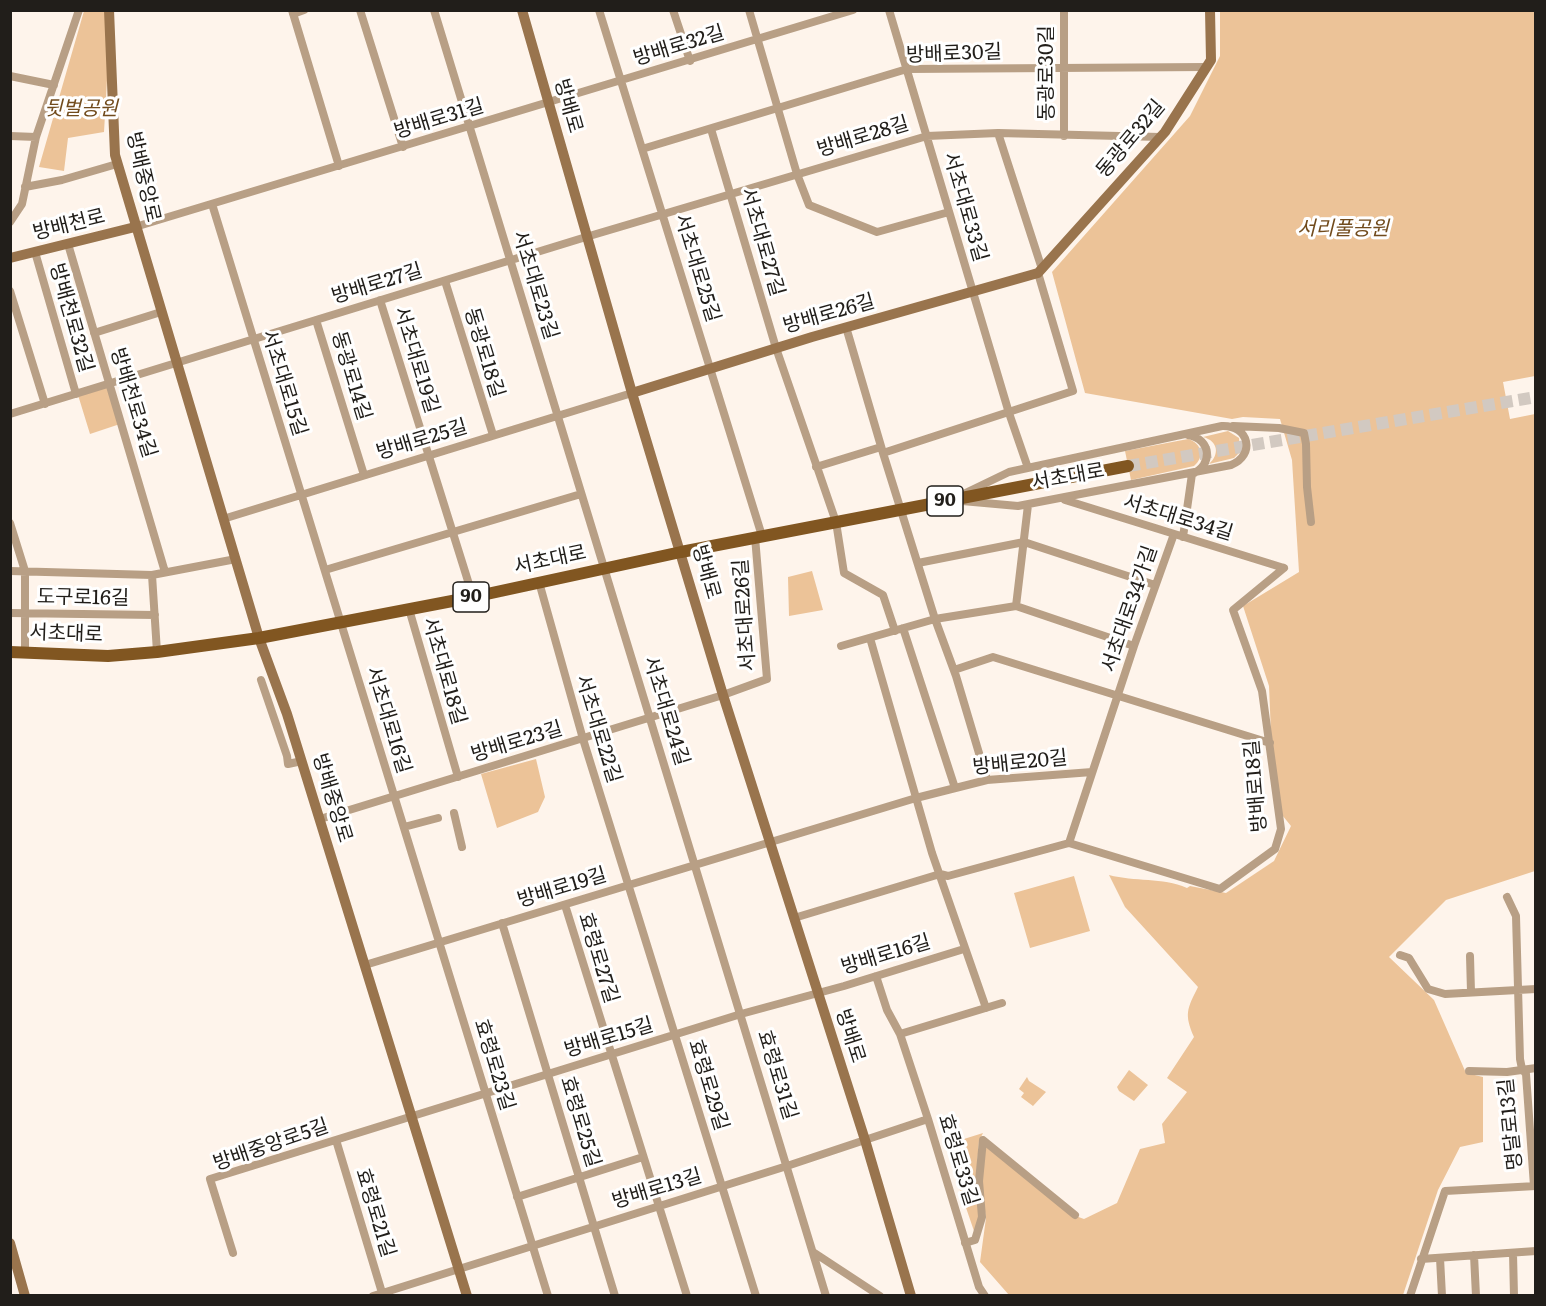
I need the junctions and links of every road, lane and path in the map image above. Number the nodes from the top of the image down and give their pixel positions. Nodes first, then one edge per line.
1 (79, 10) edge
2 (109, 10) edge
3 (303, 10) edge
4 (360, 10) edge
5 (435, 10) edge
6 (522, 10) edge
7 (599, 10) edge
8 (673, 10) edge
9 (749, 10) edge
10 (817, 10) edge
11 (853, 10) edge
12 (889, 10) edge
13 (1064, 10) edge
14 (1210, 10) edge
15 (292, 12) edge
16 (820, 21) junction
17 (758, 40) junction
18 (690, 61) junction
19 (1063, 68) junction
20 (1206, 68) junction
21 (907, 69) junction
22 (10, 76) edge
23 (621, 82) junction
24 (54, 85) junction
25 (549, 104) junction
26 (778, 108) junction
27 (470, 127) junction
28 (711, 129) junction
29 (998, 134) junction
30 (10, 136) edge
31 (927, 136) junction
32 (1064, 136) junction
33 (36, 137) junction
34 (1160, 137) junction
35 (402, 147) junction
36 (642, 149) junction
37 (117, 164) junction
38 (339, 166) junction
39 (797, 174) junction
40 (26, 187) junction
41 (731, 194) junction
42 (212, 204) junction
43 (949, 212) junction
44 (663, 214) junction
45 (10, 222) edge
46 (135, 227) junction
47 (586, 237) junction
48 (68, 244) junction
49 (35, 252) junction
50 (11, 258) edge
51 (511, 261) junction
52 (1040, 271) junction
53 (445, 281) junction
54 (10, 291) edge
55 (973, 292) junction
56 (380, 300) junction
57 (161, 312) junction
58 (316, 320) junction
59 (846, 327) junction
60 (94, 333) junction
61 (253, 339) junction
62 (776, 348) junction
63 (176, 363) junction
64 (711, 368) junction
65 (110, 383) junction
66 (632, 393) junction
67 (76, 394) junction
68 (45, 404) junction
69 (1009, 413) junction
70 (10, 414) edge
71 (557, 415) junction
72 (1228, 426) junction
73 (493, 435) junction
74 (1184, 435) junction
75 (882, 450) junction
76 (428, 455) junction
77 (816, 466) junction
78 (1128, 466) tunnel mouth
79 (1028, 468) junction
80 (1192, 474) junction
81 (364, 475) junction
82 (581, 494) junction
83 (301, 495) junction
84 (1062, 499) junction
85 (951, 500) junction
86 (1028, 504) junction
87 (901, 509) junction
88 (224, 519) junction
89 (836, 522) junction
90 (1311, 522) dead end
91 (10, 523) edge
92 (452, 532) junction
93 (1174, 534) junction
94 (758, 537) junction
95 (1183, 537) junction
96 (1024, 542) junction
97 (681, 552) junction
98 (236, 560) junction
99 (918, 563) junction
100 (605, 568) junction
101 (1284, 568) joint
102 (325, 570) junction
103 (10, 571) edge
104 (25, 571) junction
105 (165, 572) junction
106 (152, 575) junction
107 (538, 582) junction
108 (1155, 585) junction
109 (473, 597) junction
110 (1016, 606) junction
111 (409, 609) junction
112 (10, 613) edge
113 (24, 614) junction
114 (155, 615) junction
115 (935, 619) junction
116 (341, 622) junction
117 (899, 629) junction
118 (259, 638) junction
119 (870, 638) junction
120 (841, 646) dead end
121 (1134, 646) junction
122 (10, 652) edge
123 (25, 652) junction
124 (157, 652) junction
125 (954, 670) junction
126 (261, 680) dead end
127 (723, 695) junction
128 (1117, 695) junction
129 (650, 718) junction
130 (583, 739) junction
131 (1270, 743) junction
132 (302, 761) junction
133 (1092, 772) junction
134 (458, 777) junction
135 (987, 780) junction
136 (954, 788) junction
137 (394, 796) junction
138 (916, 798) junction
139 (454, 813) dead end
140 (438, 818) dead end
141 (320, 819) junction
142 (404, 827) junction
143 (769, 842) junction
144 (1070, 843) junction
145 (462, 848) dead end
146 (695, 864) junction
147 (940, 874) junction
148 (628, 885) junction
149 (1507, 897) dead end
150 (565, 905) junction
151 (794, 918) junction
152 (502, 923) junction
153 (439, 943) junction
154 (964, 949) junction
155 (1400, 955) dead end
156 (1470, 956) dead end
157 (365, 965) junction
158 (876, 976) junction
159 (1536, 989) edge
160 (1518, 990) junction
161 (1471, 992) junction
162 (817, 993) junction
163 (1002, 1003) dead end
164 (986, 1008) junction
165 (741, 1014) junction
166 (900, 1034) junction
167 (675, 1035) junction
168 (611, 1054) junction
169 (1536, 1068) edge
170 (1522, 1069) junction
171 (1469, 1071) dead end
172 (548, 1074) junction
173 (486, 1093) junction
174 (412, 1116) junction
175 (928, 1119) junction
176 (336, 1140) junction
177 (865, 1140) junction
178 (643, 1157) junction
179 (787, 1166) junction
180 (579, 1176) junction
181 (722, 1186) junction
182 (1535, 1186) edge
183 (517, 1197) junction
184 (658, 1206) junction
185 (1075, 1215) dead end
186 (594, 1226) junction
187 (10, 1243) edge
188 (965, 1243) junction
189 (532, 1246) junction
190 (1536, 1251) edge
191 (813, 1252) junction
192 (233, 1253) dead end
193 (1513, 1253) junction
194 (1474, 1255) junction
195 (1440, 1258) junction
196 (1421, 1259) junction
197 (459, 1269) junction
198 (383, 1294) edge
199 (25, 1296) edge
200 (372, 1296) edge
201 (467, 1296) edge
202 (548, 1296) edge
203 (615, 1296) edge
204 (687, 1296) edge
205 (756, 1296) edge
206 (826, 1296) edge
207 (880, 1296) edge
208 (911, 1296) edge
209 (984, 1296) edge
210 (1410, 1296) edge
211 (1442, 1296) edge
212 (1476, 1296) edge
213 (1514, 1296) edge

1 - 24 street
2 - 37 street, 방배중앙로
3 - 15 street
4 - 35 street
5 - 27 street, 서초대로23길
6 - 25 street, 방배로
7 - 23 street, 서초대로25길
8 - 18 street
9 - 17 street
10 - 16 street
11 - 16 street, 방배로32길
12 - 21 street, 서초대로33길
13 - 19 street, 동광로30길
14 - 20 street, 동광로32길
15 - 38 street
16 - 17 street, 방배로32길
17 - 18 street, 방배로32길
17 - 26 street
18 - 23 street, 방배로32길
19 - 20 street, 방배로30길
19 - 21 street, 방배로30길
19 - 32 street, 동광로30길
20 - 34 street, 동광로32길
21 - 26 street, 방배로30길
21 - 31 street, 서초대로33길
22 - 24 street
23 - 25 street, 방배로32길
23 - 36 street, 서초대로25길
24 - 33 street
25 - 27 street, 방배로31길
25 - 47 street, 방배로
26 - 28 street, 방배로30길
26 - 39 street
27 - 35 street, 방배로31길
27 - 51 street, 서초대로23길
28 - 36 street, 방배로30길
28 - 41 street, 서초대로27길
29 - 31 street, 방배로28길
29 - 32 street, 방배로28길
29 - 52 street
30 - 33 street
31 - 39 street, 방배로28길
31 - 43 street, 서초대로33길
32 - 34 street, 방배로28길
33 - 40 street
34 - 52 street, 동광로32길
35 - 38 street, 방배로31길
36 - 44 street, 서초대로25길
37 - 40 street
37 - 46 street, 방배중앙로
38 - 42 street, 방배로31길
39 - 41 street, 방배로28길
39 - 43 street
40 - 45 street
41 - 44 street, 방배로28길
41 - 62 street, 서초대로27길
42 - 46 street
42 - 61 street, 서초대로15길
43 - 55 street, 서초대로33길
44 - 47 street, 방배로28길
44 - 64 street, 서초대로25길
46 - 48 street, 방배천로
46 - 57 street, 방배중앙로
47 - 51 street, 방배로27길
47 - 66 street, 방배로
48 - 49 street, 방배천로
48 - 60 street, 방배천로34길
49 - 50 street, 방배천로
49 - 67 street, 방배천로32길
51 - 53 street, 방배로27길
51 - 71 street, 서초대로23길
52 - 55 street, 방배로26길
52 - 69 street
53 - 56 street, 방배로27길
53 - 73 street, 동광로18길
54 - 68 street
55 - 59 street, 방배로26길
55 - 69 street, 서초대로33길
56 - 58 street, 방배로27길
56 - 76 street, 서초대로19길
57 - 60 street
57 - 63 street, 방배중앙로
58 - 61 street, 방배로27길
58 - 81 street, 동광로14길
59 - 62 street, 방배로26길
59 - 75 street
60 - 65 street, 방배천로34길
61 - 63 street, 방배로27길
61 - 83 street, 서초대로15길
62 - 64 street, 방배로26길
62 - 77 street, 서초대로27길
63 - 65 street, 방배로27길
63 - 88 street, 방배중앙로
64 - 66 street, 방배로26길
64 - 94 street, 서초대로25길
65 - 67 street, 방배로27길
65 - 105 street, 방배천로34길
66 - 71 street, 방배로25길
66 - 97 street, 방배로
67 - 68 street, 방배로27길
68 - 70 street, 방배로27길
69 - 75 street
69 - 79 street, 서초대로33길
71 - 73 street, 방배로25길
71 - 82 street, 서초대로23길
72 - 74 street, 서초대로
72 - 80 street, 서초대로
72 - 90 street
73 - 76 street, 방배로25길
74 - 79 street, 서초대로
74 - 80 street
75 - 77 street
75 - 87 street
76 - 81 street, 방배로25길
76 - 92 street, 서초대로19길
77 - 89 street, 서초대로27길
78 - 85 main road, 서초대로 / 90
79 - 85 street, 서초대로
80 - 84 street, 서초대로
80 - 95 street
81 - 83 street, 방배로25길
82 - 92 street
82 - 100 street, 서초대로23길
83 - 88 street, 방배로25길
83 - 102 street, 서초대로15길
84 - 86 street, 서초대로
84 - 93 street, 서초대로34길
85 - 86 street, 서초대로
85 - 87 main road, 서초대로 / 90
86 - 96 street
87 - 89 main road, 서초대로 / 90
87 - 99 street
88 - 98 street, 방배중앙로
89 - 94 main road, 서초대로 / 90
89 - 117 street, 서초대로27길
91 - 104 street
92 - 102 street
92 - 109 street, 서초대로19길
93 - 95 street, 서초대로34길
93 - 108 street, 서초대로34가길
94 - 97 main road, 서초대로 / 90
94 - 127 street, 서초대로26길
95 - 101 street, 서초대로34길
96 - 99 street
96 - 108 street
96 - 110 street
97 - 100 main road, 서초대로 / 90
97 - 127 street, 방배로
98 - 105 street
98 - 118 street, 방배중앙로
99 - 115 street
100 - 107 main road, 서초대로 / 90
100 - 129 street, 서초대로24길
101 - 131 street, 방배로18길
102 - 116 street, 서초대로15길
103 - 104 street
104 - 106 street
104 - 113 street
105 - 106 street
106 - 114 street
107 - 109 main road, 서초대로 / 90
107 - 130 street, 서초대로22길
108 - 121 street, 서초대로34가길
109 - 111 main road, 서초대로 / 90
110 - 115 street
110 - 121 street
111 - 116 main road, 서초대로 / 90
111 - 134 street, 서초대로18길
112 - 113 street, 도구로16길
113 - 114 street, 도구로16길
113 - 123 street
114 - 124 street
115 - 117 street
115 - 125 street
116 - 118 main road, 서초대로 / 90
116 - 137 street, 서초대로16길
117 - 119 street
117 - 136 street
118 - 124 main road, 서초대로 / 90
118 - 132 street, 방배중앙로
119 - 120 street
119 - 138 street
121 - 128 street, 서초대로34가길
122 - 123 main road, 서초대로 / 90
123 - 124 main road, 서초대로 / 90
125 - 128 street
125 - 135 street
126 - 132 street
127 - 129 street, 방배로23길
127 - 143 street, 방배로
128 - 131 street, 서초대로34가길
128 - 133 street, 서초대로34가길
129 - 130 street, 방배로23길
129 - 146 street, 서초대로24길
130 - 134 street, 방배로23길
130 - 148 street, 서초대로22길
131 - 144 street, 방배로18길
132 - 141 street, 방배중앙로
133 - 135 street, 방배로20길
133 - 144 street, 서초대로34가길
134 - 137 street, 방배로23길
135 - 136 street, 방배로20길
136 - 138 street, 방배로20길
137 - 141 street, 방배로23길
137 - 142 street, 서초대로16길
138 - 143 street, 방배로20길
138 - 147 street
139 - 145 street
140 - 142 street
141 - 157 street, 방배중앙로
142 - 153 street, 서초대로16길
143 - 146 street, 방배로19길
143 - 151 street, 방배로
144 - 147 street
146 - 148 street, 방배로19길
146 - 165 street, 효령로31길
147 - 151 street
147 - 154 street
148 - 150 street, 방배로19길
148 - 167 street, 효령로29길
149 - 160 street, 명달로13길
150 - 152 street, 방배로19길
150 - 168 street, 효령로27길
151 - 162 street, 방배로
152 - 153 street, 방배로19길
152 - 172 street, 효령로25길
153 - 157 street, 방배로19길
153 - 173 street, 효령로23길
154 - 158 street, 방배로16길
154 - 164 street
155 - 161 street
156 - 161 street
157 - 174 street, 방배중앙로
158 - 162 street, 방배로16길
158 - 166 street, 효령로33길
159 - 160 street
160 - 161 street
160 - 170 street, 명달로13길
162 - 165 street, 방배로15길
162 - 177 street, 방배로
163 - 164 street
164 - 166 street
165 - 167 street, 방배로15길
165 - 179 street, 효령로31길
166 - 175 street, 효령로33길
167 - 168 street, 방배로15길
167 - 181 street, 효령로29길
168 - 172 street, 방배로15길
168 - 178 street, 효령로27길
169 - 170 street
170 - 171 street
170 - 182 street, 명달로13길
172 - 173 street, 방배로15길
172 - 180 street, 효령로25길
173 - 174 street, 방배로15길
173 - 183 street, 효령로23길
174 - 176 street, 방배중앙로5길
174 - 197 street, 방배중앙로
175 - 177 street
175 - 188 street, 효령로33길
176 - 192 street, 방배중앙로5길
176 - 198 street, 효령로21길
177 - 179 street, 방배로13길
177 - 208 street, 방배로
178 - 180 street
178 - 184 street, 효령로27길
179 - 181 street, 방배로13길
179 - 191 street, 효령로31길
180 - 183 street
180 - 186 street, 효령로25길
181 - 184 street, 방배로13길
181 - 205 street, 효령로29길
182 - 196 street, 명달로13길
183 - 189 street, 효령로23길
184 - 186 street, 방배로13길
184 - 204 street, 효령로27길
185 - 188 street
186 - 189 street, 방배로13길
186 - 203 street, 효령로25길
187 - 199 street
188 - 209 street, 효령로33길
189 - 197 street, 방배로13길
189 - 202 street, 효령로23길
190 - 193 street
191 - 206 street, 효령로31길
191 - 207 street
193 - 194 street
193 - 213 street
194 - 195 street
194 - 212 street
195 - 196 street
195 - 211 street
196 - 210 street
197 - 198 street, 방배로13길
197 - 201 street, 방배중앙로
198 - 200 street, 방배로13길

